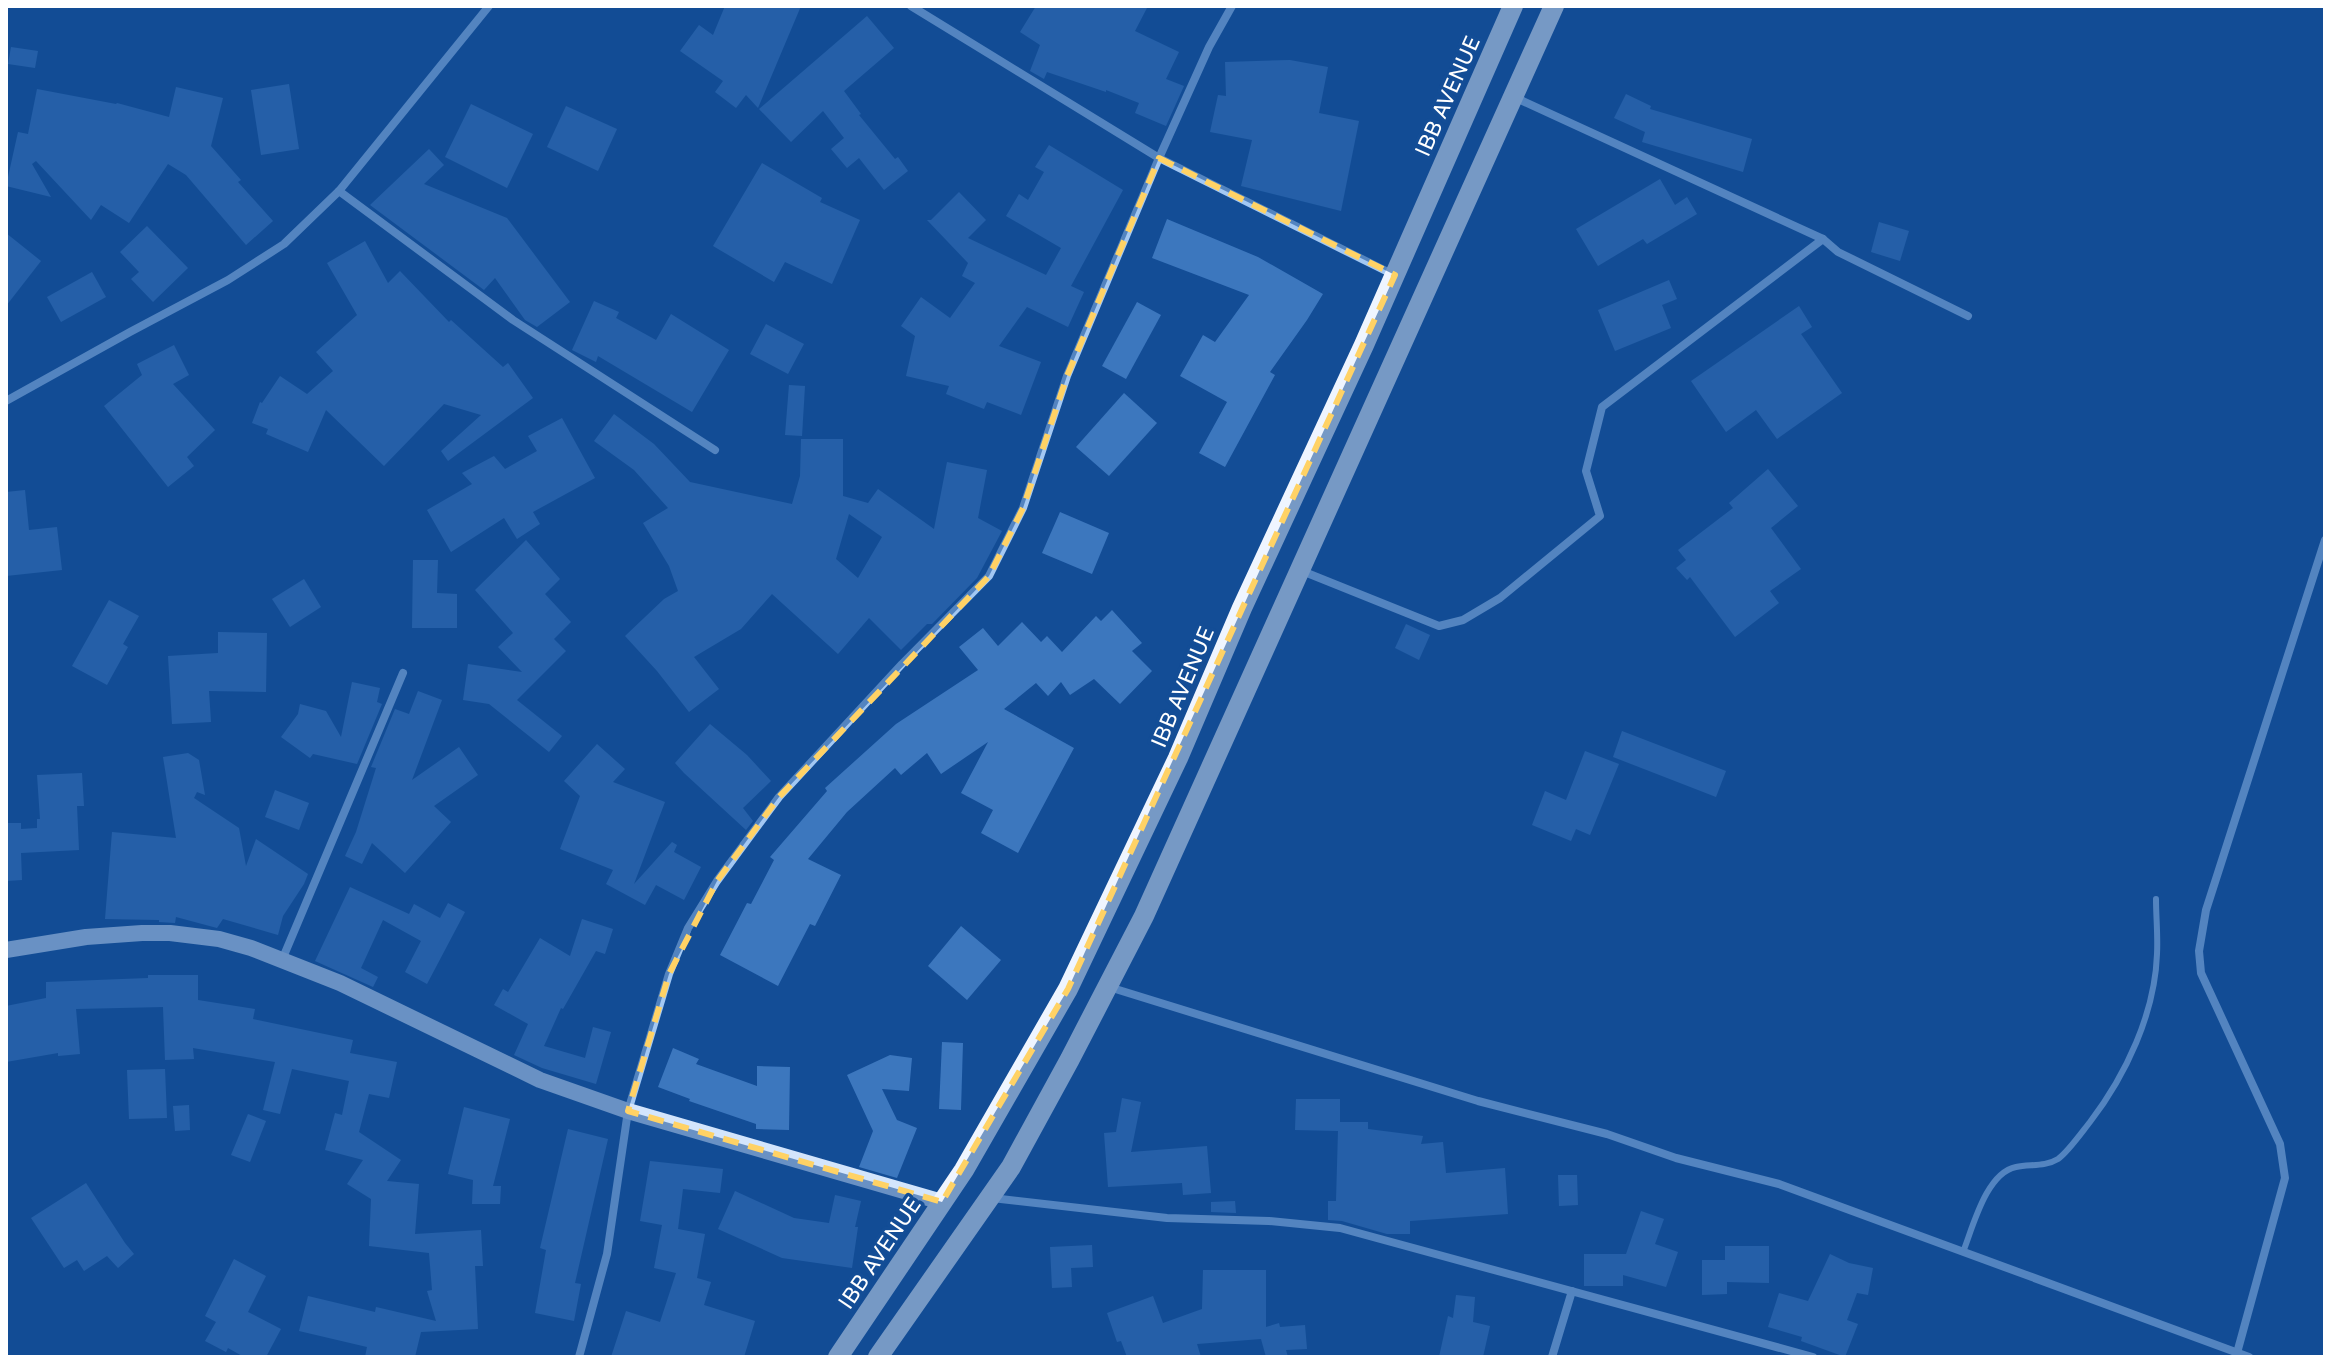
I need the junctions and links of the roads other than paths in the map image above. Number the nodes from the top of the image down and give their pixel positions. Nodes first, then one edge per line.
1 (489, 6) edge
2 (911, 6) edge
3 (1232, 6) edge
4 (1513, 6) edge
5 (1554, 6) edge
6 (1514, 97) junction
7 (1159, 158) junction
8 (339, 191) junction
9 (1823, 239) junction
10 (1395, 275) junction
11 (1968, 316) dead end
12 (6, 401) edge
13 (715, 450) dead end
14 (2325, 540) edge
15 (1300, 570) junction
16 (403, 673) dead end
17 (2156, 899) dead end
18 (6, 950) edge
19 (281, 960) junction
20 (1108, 987) junction
21 (628, 1111) junction
22 (989, 1197) junction
23 (942, 1202) junction
24 (1963, 1252) junction
25 (1572, 1291) junction
26 (2237, 1353) junction
27 (579, 1357) edge
28 (838, 1357) edge
29 (878, 1357) edge
30 (1552, 1357) edge
31 (1813, 1357) edge
32 (2249, 1357) edge

1 - 8 street
2 - 7 street
3 - 7 street
4 - 10 main road, IBB AVENUE
5 - 6 main road
6 - 9 street
6 - 15 main road
7 - 10 street
7 - 21 street
8 - 12 street
8 - 13 street
9 - 11 street
9 - 15 street
10 - 23 main road, IBB AVENUE
14 - 26 street
15 - 20 main road
16 - 19 street
17 - 24 lane
18 - 19 street
19 - 21 street
20 - 22 main road
20 - 24 street
21 - 23 street
21 - 27 street
22 - 25 street
22 - 29 main road
23 - 28 main road, IBB AVENUE
24 - 26 street
25 - 30 street
25 - 31 street
26 - 32 street

